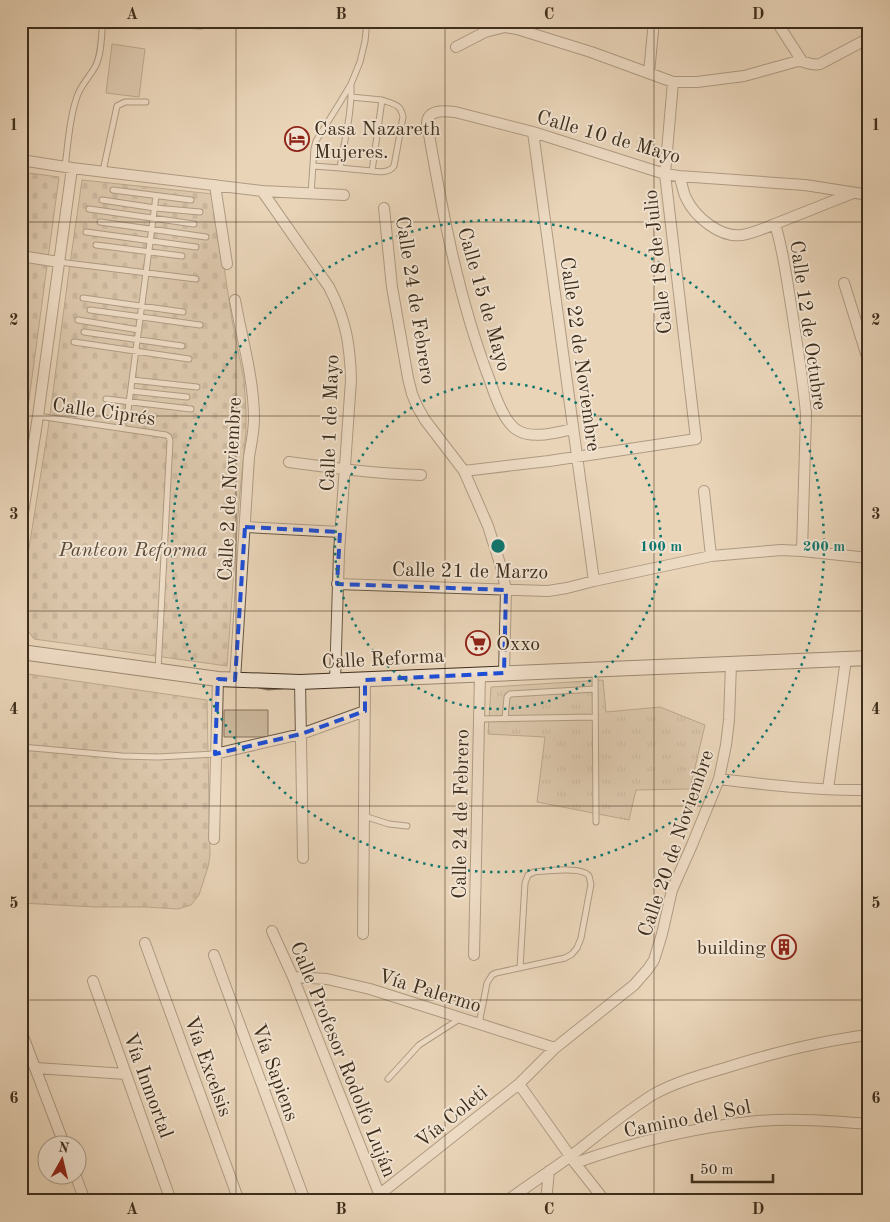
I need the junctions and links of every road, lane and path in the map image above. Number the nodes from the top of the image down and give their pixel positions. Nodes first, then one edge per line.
1 (102, 21) edge
2 (171, 21) edge
3 (366, 21) edge
4 (654, 21) edge
5 (776, 21) edge
6 (201, 26) dead end
7 (869, 38) edge
8 (456, 47) dead end
9 (802, 61) junction
10 (649, 73) junction
11 (673, 82) junction
12 (351, 84) junction
13 (351, 97) junction
14 (382, 100) junction
15 (146, 102) dead end
16 (430, 115) joint
17 (534, 132) junction
18 (21, 160) edge
19 (313, 166) junction
20 (68, 168) junction
21 (340, 168) junction
22 (372, 171) junction
23 (103, 172) junction
24 (665, 174) junction
25 (679, 176) junction
26 (215, 185) junction
27 (113, 190) dead end
28 (262, 191) junction
29 (854, 192) junction
30 (310, 194) junction
31 (344, 195) dead end
32 (869, 195) edge
33 (156, 196) junction
34 (102, 200) dead end
35 (191, 200) dead end
36 (155, 208) junction
37 (384, 208) dead end
38 (89, 209) dead end
39 (200, 212) dead end
40 (154, 218) junction
41 (100, 222) dead end
42 (194, 224) dead end
43 (776, 224) junction
44 (152, 229) junction
45 (86, 232) dead end
46 (206, 237) dead end
47 (150, 240) junction
48 (96, 244) dead end
49 (196, 247) dead end
50 (149, 251) junction
51 (21, 256) edge
52 (182, 256) dead end
53 (59, 262) junction
54 (226, 264) dead end
55 (146, 273) junction
56 (196, 278) dead end
57 (844, 283) dead end
58 (82, 298) dead end
59 (235, 300) dead end
60 (142, 306) junction
61 (90, 310) dead end
62 (183, 312) dead end
63 (140, 317) junction
64 (78, 320) dead end
65 (200, 325) dead end
66 (139, 330) junction
67 (84, 332) dead end
68 (138, 340) junction
69 (74, 342) dead end
70 (182, 346) dead end
71 (136, 352) junction
72 (189, 359) dead end
73 (869, 363) edge
74 (132, 380) junction
75 (197, 387) dead end
76 (131, 391) junction
77 (187, 397) dead end
78 (106, 399) dead end
79 (130, 402) junction
80 (190, 409) dead end
81 (128, 411) dead end
82 (38, 416) junction
83 (573, 429) junction
84 (577, 457) junction
85 (289, 462) dead end
86 (345, 470) junction
87 (464, 471) junction
88 (421, 474) dead end
89 (704, 491) dead end
90 (21, 526) edge
91 (245, 527) junction
92 (340, 532) junction
93 (802, 551) junction
94 (711, 556) junction
95 (869, 558) edge
96 (594, 581) junction
97 (337, 584) junction
98 (506, 590) junction
99 (21, 652) edge
100 (869, 658) edge
101 (846, 659) junction
102 (731, 664) junction
103 (595, 669) junction
104 (158, 672) junction
105 (504, 673) junction
106 (480, 674) junction
107 (218, 679) junction
108 (235, 680) junction
109 (366, 680) junction
110 (335, 681) junction
111 (300, 682) junction
112 (595, 689) junction
113 (365, 711) junction
114 (595, 717) junction
115 (479, 719) junction
116 (505, 719) junction
117 (301, 734) junction
118 (21, 747) edge
119 (215, 754) junction
120 (719, 779) junction
121 (828, 789) junction
122 (869, 790) edge
123 (364, 816) junction
124 (596, 822) dead end
125 (407, 826) dead end
126 (214, 839) dead end
127 (303, 858) dead end
128 (272, 931) dead end
129 (363, 934) dead end
130 (145, 943) dead end
131 (214, 955) dead end
132 (474, 955) dead end
133 (520, 968) junction
134 (293, 977) junction
135 (93, 981) dead end
136 (461, 1018) junction
137 (479, 1024) junction
138 (21, 1031) edge
139 (869, 1035) edge
140 (555, 1048) junction
141 (36, 1068) junction
142 (126, 1074) junction
143 (388, 1079) dead end
144 (519, 1084) junction
145 (869, 1124) edge
146 (60, 1134) edge
147 (572, 1160) junction
148 (549, 1171) junction
149 (79, 1184) edge
150 (381, 1198) edge
151 (85, 1201) edge
152 (171, 1201) edge
153 (239, 1201) edge
154 (305, 1201) edge
155 (507, 1201) edge
156 (546, 1201) edge
157 (605, 1201) edge

1 - 20 lane
2 - 6 lane
3 - 12 lane
4 - 10 street
5 - 9 street
7 - 9 street
8 - 10 street
9 - 11 street
10 - 11 street
11 - 24 street, Calle 18 de Julio
12 - 13 lane
12 - 19 lane
13 - 14 lane
13 - 21 lane
14 - 22 lane
14 - 22 lane
15 - 23 lane
16 - 17 street, Calle 10 de Mayo
16 - 83 street, Calle 15 de Mayo
17 - 24 street, Calle 10 de Mayo
17 - 83 street, Calle 22 de Noviembre
18 - 20 street
19 - 21 lane
19 - 30 lane
20 - 23 street
20 - 53 street
21 - 22 lane
23 - 26 street
24 - 25 street, Calle 10 de Mayo
24 - 84 street, Calle 18 de Julio
25 - 29 street, Calle 10 de Mayo
25 - 43 street, Calle 12 de Octubre
26 - 28 street
26 - 54 street
27 - 33 lane
28 - 30 street
28 - 86 street, Calle 1 de Mayo
29 - 32 street, Calle 10 de Mayo
29 - 43 street, Calle 12 de Octubre
30 - 31 street
33 - 35 lane
33 - 36 lane
34 - 36 lane
36 - 39 lane
36 - 40 lane
37 - 87 street, Calle 24 de Febrero
38 - 40 lane
40 - 42 lane
40 - 44 lane
41 - 44 lane
43 - 93 street, Calle 12 de Octubre
44 - 46 lane
44 - 47 lane
45 - 47 lane
47 - 49 lane
47 - 50 lane
48 - 50 lane
50 - 52 lane
50 - 55 lane
51 - 53 street
53 - 55 lane
53 - 82 street
55 - 56 lane
55 - 60 lane
57 - 73 street
58 - 60 lane
59 - 91 street, Calle 2 de Noviembre
60 - 62 lane
60 - 63 lane
61 - 63 lane
63 - 65 lane
63 - 66 lane
64 - 66 lane
66 - 68 lane
67 - 68 lane
68 - 70 lane
68 - 71 lane
69 - 71 lane
71 - 72 lane
71 - 74 lane
74 - 75 lane
74 - 76 lane
76 - 77 lane
76 - 79 lane
78 - 79 lane
79 - 80 lane
79 - 81 lane
82 - 90 street
82 - 104 lane, Calle Ciprés
83 - 84 street, Calle 22 de Noviembre
84 - 87 street
84 - 96 street, Calle 22 de Noviembre
85 - 86 street
86 - 88 street
86 - 92 street, Calle 1 de Mayo
87 - 98 street, Calle 24 de Febrero
89 - 94 street
91 - 92 street
91 - 108 street, Calle 2 de Noviembre
92 - 97 street, Calle 1 de Mayo
93 - 94 street, Calle 21 de Marzo
93 - 95 street, Calle 21 de Marzo
94 - 96 street, Calle 21 de Marzo
96 - 98 street, Calle 21 de Marzo
97 - 98 street, Calle 21 de Marzo
97 - 110 street, Calle 1 de Mayo
98 - 105 street, Calle 24 de Febrero
99 - 104 street, Calle Reforma
100 - 101 street, Calle Reforma
101 - 102 street, Calle Reforma
101 - 121 street
102 - 103 street, Calle Reforma
102 - 120 street, Calle 20 de Noviembre
103 - 105 street, Calle Reforma
103 - 112 lane
104 - 107 street, Calle Reforma
105 - 106 street, Calle Reforma
106 - 109 street, Calle Reforma
106 - 115 street, Calle 24 de Febrero
107 - 108 street, Calle Reforma
107 - 119 street
108 - 111 street, Calle Reforma
109 - 110 street, Calle Reforma
109 - 113 street
110 - 111 street, Calle Reforma
111 - 117 street
112 - 114 lane
112 - 116 lane
113 - 117 street
113 - 123 street
114 - 116 lane
114 - 124 lane
115 - 116 lane
115 - 132 street, Calle 24 de Febrero
117 - 119 street
117 - 127 street
118 - 119 lane
119 - 126 street
120 - 121 street
120 - 140 street, Calle 20 de Noviembre
121 - 122 street
123 - 125 lane
123 - 129 street
128 - 134 street, Calle Profesor Rodolfo Luján
130 - 153 street, Vía Excelsis
131 - 154 street, Vía Sapiens
133 - 133 lane
133 - 137 lane
134 - 136 street, Vía Palermo
134 - 150 street, Calle Profesor Rodolfo Luján
135 - 142 street, Vía Inmortal
136 - 137 street, Vía Palermo
136 - 143 lane
137 - 140 street, Vía Palermo
138 - 141 street
139 - 147 street
140 - 144 street, Calle 20 de Noviembre
141 - 142 street
141 - 146 street
142 - 152 street, Vía Inmortal
144 - 147 street
144 - 150 street, Vía Coleti
145 - 147 street, Camino del Sol
147 - 148 street
147 - 157 street
148 - 155 street
148 - 156 street
149 - 151 street

